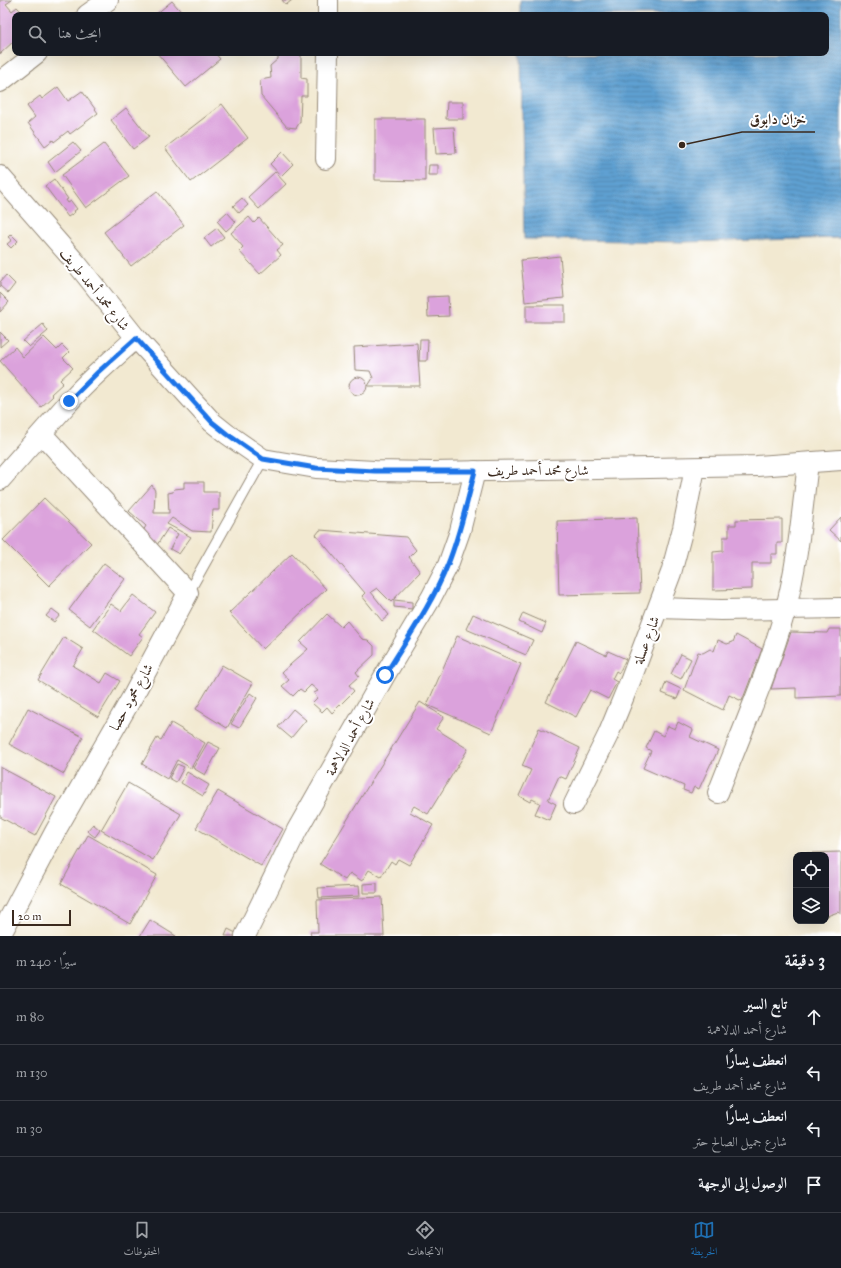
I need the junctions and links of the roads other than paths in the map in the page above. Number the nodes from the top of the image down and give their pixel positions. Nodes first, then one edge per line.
1 (108, 0) edge
2 (328, 0) edge
3 (91, 12) edge
4 (328, 12) edge
5 (34, 56) edge
6 (328, 56) edge
7 (0, 82) edge
8 (326, 159) dead end
9 (0, 176) edge
10 (136, 338) junction
11 (42, 434) junction
12 (263, 459) junction
13 (841, 460) edge
14 (808, 463) junction
15 (695, 468) junction
16 (475, 471) junction
17 (0, 480) edge
18 (188, 593) junction
19 (659, 608) junction
20 (841, 608) edge
21 (786, 609) junction
22 (718, 793) dead end
23 (574, 804) dead end
24 (0, 936) edge
25 (245, 936) edge

1 - 3 street
2 - 4 street
5 - 7 street
6 - 8 street
9 - 10 street, شارع محمد أحمد طريف
10 - 11 street
10 - 12 street, شارع محمد أحمد طريف
11 - 17 street
11 - 18 street
12 - 16 street, شارع محمد أحمد طريف
12 - 18 lane, شارع محمود حصا
13 - 14 street, شارع محمد أحمد طريف
14 - 15 street, شارع محمد أحمد طريف
14 - 21 street
15 - 16 street, شارع محمد أحمد طريف
15 - 19 street, شارع عسلة
16 - 25 street, شارع أحمد الدلاهمة
18 - 24 street, شارع محمود حصا
19 - 21 street
19 - 23 street, شارع عسلة
20 - 21 street
21 - 22 street

